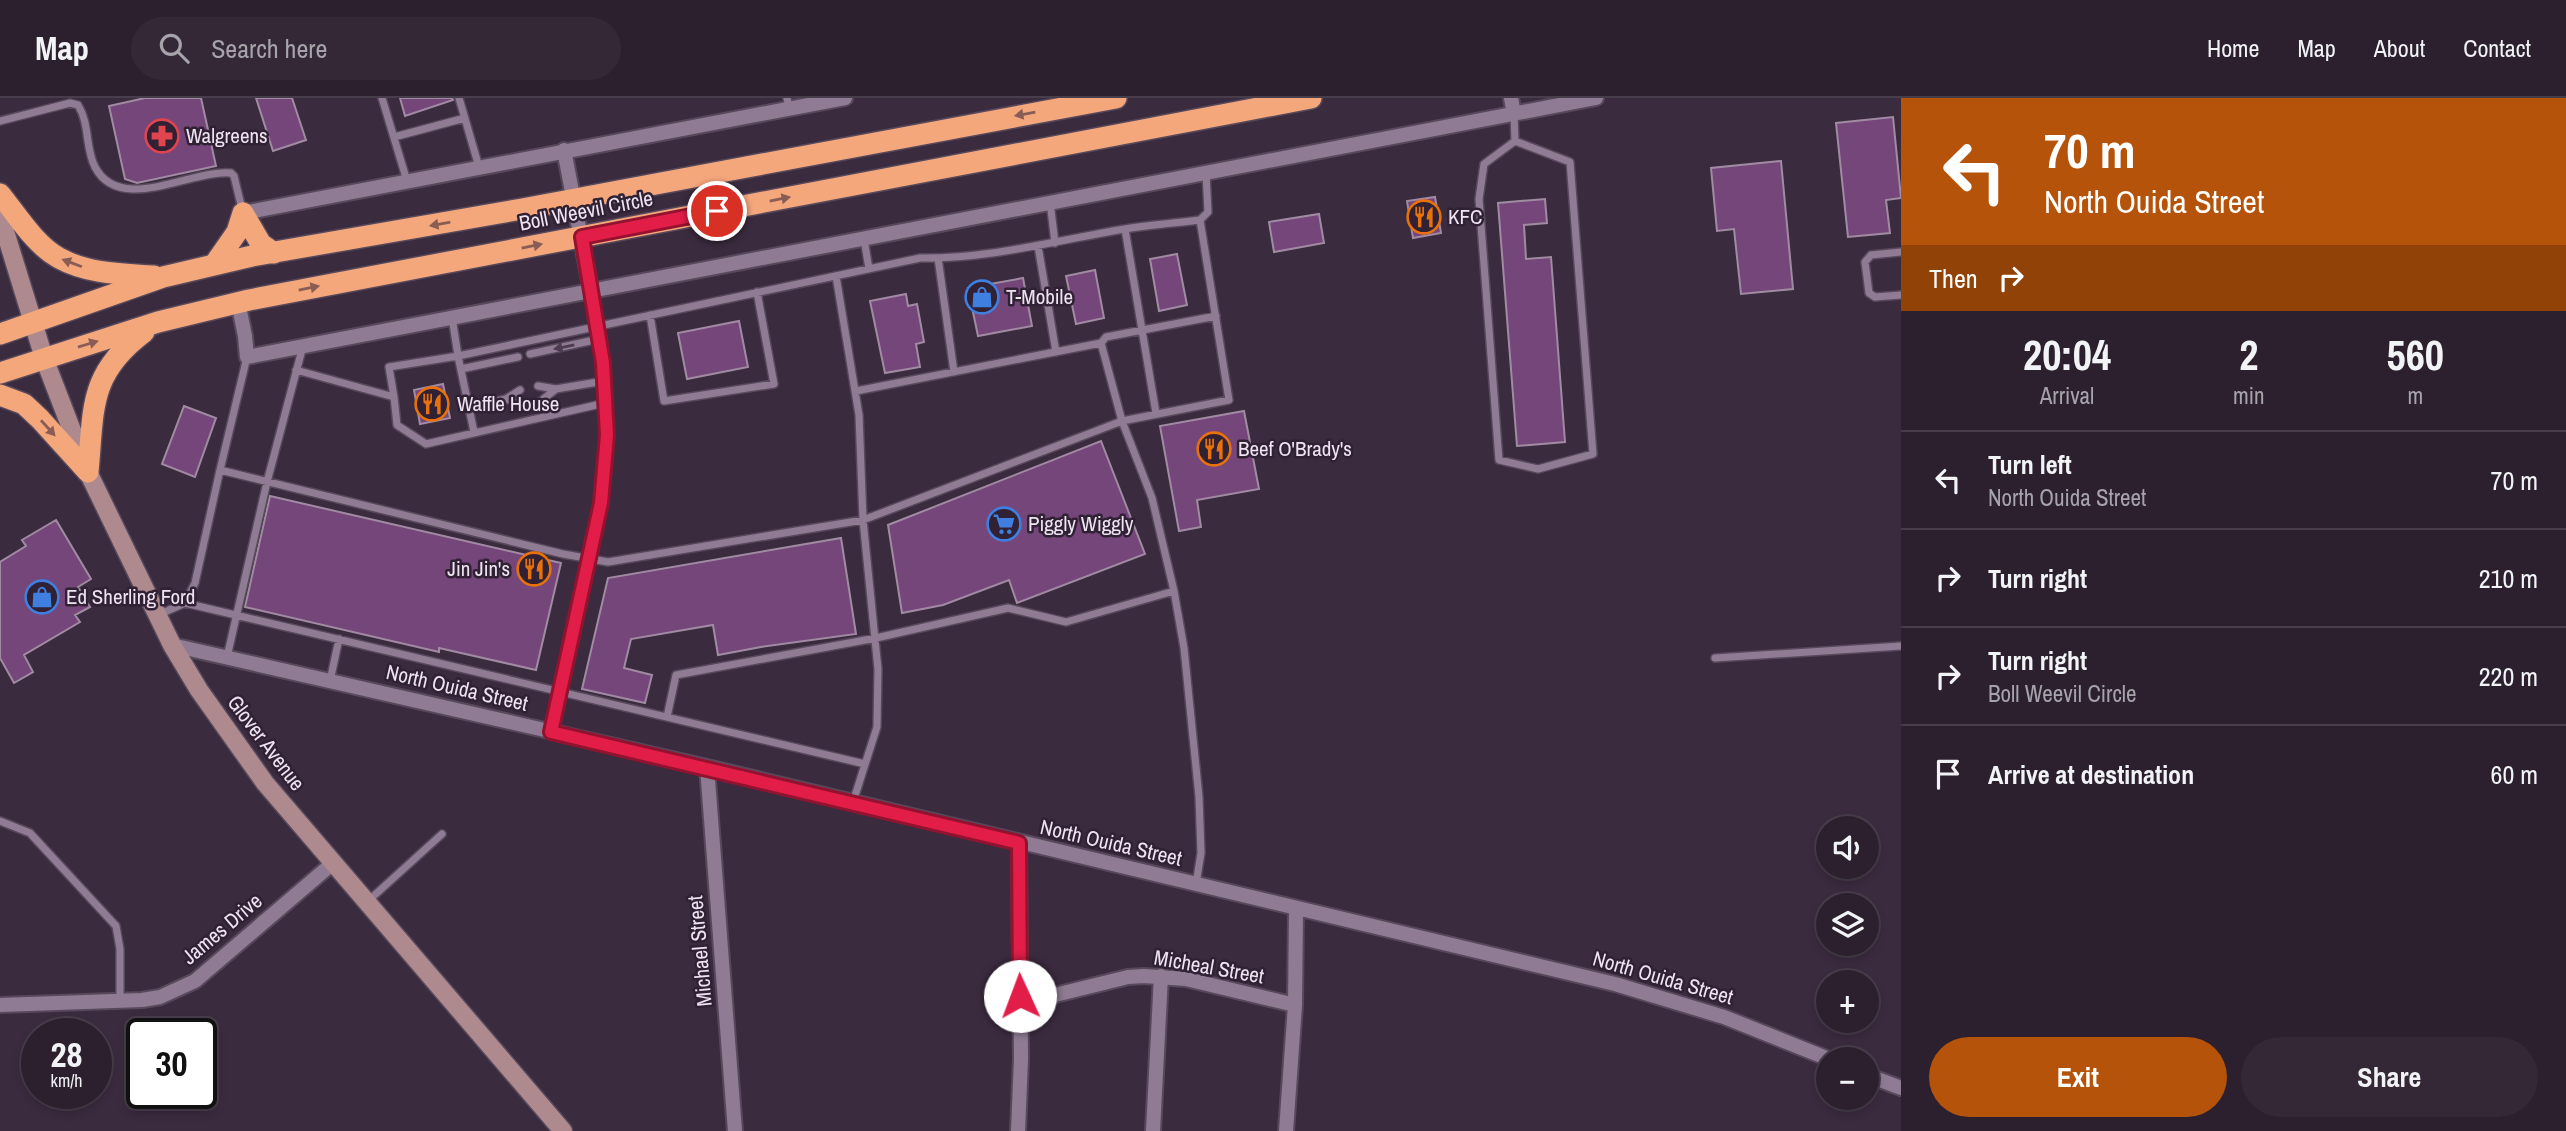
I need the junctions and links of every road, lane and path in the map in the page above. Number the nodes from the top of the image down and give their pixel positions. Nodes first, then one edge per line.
1 (382, 98) edge
2 (459, 98) edge
3 (845, 98) edge
4 (1116, 98) edge
5 (1311, 98) edge
6 (1511, 98) edge
7 (1596, 98) edge
8 (788, 103) edge
9 (1514, 114) junction
10 (465, 118) junction
11 (0, 121) edge
12 (394, 137) junction
13 (1515, 141) junction
14 (564, 150) junction
15 (479, 167) junction
16 (1206, 173) junction
17 (407, 181) junction
18 (0, 194) edge
19 (575, 199) junction
20 (1050, 201) junction
21 (243, 213) junction
22 (0, 215) edge
23 (1200, 220) junction
24 (1125, 229) junction
25 (582, 237) junction
26 (864, 237) junction
27 (1055, 243) junction
28 (1038, 246) junction
29 (1901, 252) edge
30 (274, 253) junction
31 (938, 258) junction
32 (214, 265) junction
33 (869, 269) junction
34 (835, 276) junction
35 (163, 277) junction
36 (591, 290) junction
37 (757, 292) junction
38 (1901, 295) edge
39 (238, 302) junction
40 (650, 315) junction
41 (1216, 316) junction
42 (452, 317) junction
43 (33, 321) junction
44 (158, 322) junction
45 (597, 326) junction
46 (1142, 329) junction
47 (0, 334) edge
48 (599, 339) junction
49 (1101, 343) junction
50 (303, 346) junction
51 (1056, 352) junction
52 (530, 354) dead end
53 (458, 356) junction
54 (247, 357) junction
55 (518, 357) dead end
56 (44, 358) junction
57 (461, 369) junction
58 (296, 370) junction
59 (954, 372) junction
60 (0, 373) edge
61 (604, 381) junction
62 (556, 389) junction
63 (856, 391) junction
64 (0, 395) edge
65 (394, 397) junction
66 (506, 399) junction
67 (606, 403) junction
68 (469, 407) junction
69 (1156, 413) junction
70 (1122, 421) junction
71 (474, 432) junction
72 (220, 470) junction
73 (88, 472) junction
74 (267, 482) junction
75 (863, 520) junction
76 (589, 559) junction
77 (1174, 591) junction
78 (185, 603) junction
79 (158, 615) junction
80 (237, 615) junction
81 (876, 638) junction
82 (339, 639) junction
83 (172, 645) junction
84 (1901, 646) edge
85 (227, 657) junction
86 (1715, 657) dead end
87 (330, 681) junction
88 (559, 692) junction
89 (667, 717) junction
90 (551, 732) junction
91 (865, 764) junction
92 (706, 767) junction
93 (853, 803) junction
94 (0, 821) edge
95 (442, 834) dead end
96 (1019, 843) junction
97 (333, 863) junction
98 (1196, 885) junction
99 (366, 902) junction
100 (1296, 908) junction
101 (1161, 976) junction
102 (1020, 996) junction
103 (120, 1001) junction
104 (0, 1005) edge
105 (1295, 1005) junction
106 (1816, 1054) edge
107 (1879, 1079) edge
108 (1901, 1088) edge
109 (563, 1131) edge
110 (736, 1131) edge
111 (1018, 1131) edge
112 (1153, 1131) edge
113 (1286, 1131) edge

1 - 12 lane
2 - 10 lane
3 - 8 street
4 -> 19 highway, Boll Weevil Circle
25 -> 5 highway, Boll Weevil Circle
6 - 9 street
7 - 9 street
8 - 14 street
9 - 13 lane
9 - 16 street
10 - 12 lane
10 - 15 lane
11 - 21 lane
12 - 17 lane
13 - 13 lane
14 - 15 street
14 - 19 street
15 - 17 street
16 - 20 street
16 - 23 lane
17 - 21 street
35 -> 18 highway
19 - 25 street
19 -> 30 highway, Boll Weevil Circle
20 - 26 street
20 - 27 lane
21 - 30 highway
21 - 32 highway
22 - 43 main road, Glover Avenue
23 - 24 lane
23 - 41 lane
24 - 27 lane
24 - 46 lane
25 - 36 street
39 -> 25 highway, Boll Weevil Circle
26 - 33 lane
26 - 36 street
27 - 28 lane
28 - 31 lane
28 - 51 lane
29 - 38 lane
30 - 32 highway, Boll Weevil Circle
31 - 33 lane
31 - 59 lane
32 - 35 highway, Boll Weevil Circle
33 - 34 lane
34 - 37 lane
34 - 63 lane
35 - 43 highway, Boll Weevil Circle
36 - 42 street
36 - 45 lane
37 - 40 lane
37 - 40 lane
39 - 44 highway, Boll Weevil Circle
39 - 54 street
40 - 45 lane
41 - 46 lane
41 - 69 lane
42 - 50 street
42 - 53 lane
43 - 47 highway, Boll Weevil Circle
43 - 56 main road, Glover Avenue
56 -> 44 highway, Boll Weevil Circle
44 - 73 highway
45 - 48 lane
45 - 53 lane
46 - 49 lane
46 - 69 lane
48 -> 52 lane
48 - 61 lane
49 - 51 lane
49 - 70 lane
50 - 54 street
50 - 58 lane
51 - 59 lane
53 - 57 lane
53 - 65 lane
54 - 72 lane
55 - 57 lane
56 - 60 highway, Boll Weevil Circle
56 - 73 main road, Glover Avenue
57 - 68 lane
58 - 65 lane
58 - 74 lane
59 - 63 lane
61 - 62 lane
61 - 67 lane
62 - 62 lane
63 - 75 lane
64 -> 73 highway
65 - 71 lane
66 - 66 lane
66 - 68 lane
67 - 71 lane
67 - 76 lane
68 - 71 lane
69 - 70 lane
70 - 75 lane
70 - 77 lane
72 - 74 lane
72 - 78 lane
73 - 79 main road, Glover Avenue
74 - 76 lane
74 - 80 lane
75 - 76 lane
75 - 81 lane
76 - 88 lane
77 - 81 lane
77 - 98 lane
78 - 79 lane
78 - 80 lane
79 - 83 main road, Glover Avenue
80 - 82 lane
80 - 85 lane
81 - 89 lane
81 - 91 lane
82 - 87 lane
82 - 88 lane
83 - 85 street, North Ouida Street
83 - 97 main road, Glover Avenue
84 - 86 lane
85 - 87 street, North Ouida Street
87 - 90 street, North Ouida Street
88 - 89 lane
88 - 90 lane
89 - 91 lane
90 - 92 street, North Ouida Street
91 - 93 lane
92 - 93 street, North Ouida Street
92 - 110 street, Michael Street
93 - 96 street, North Ouida Street
94 - 103 lane
95 - 99 lane
96 - 98 street, North Ouida Street
96 - 102 street
97 - 99 main road, Glover Avenue
97 - 103 street, James Drive
98 - 100 street, North Ouida Street
99 - 109 main road, Glover Avenue
100 - 105 street, Micheal Street
100 - 106 street, North Ouida Street
101 - 102 street, Micheal Street
101 - 105 street, Micheal Street
101 - 112 street
102 - 111 street
103 - 104 street, James Drive
105 - 113 street
107 - 108 street

